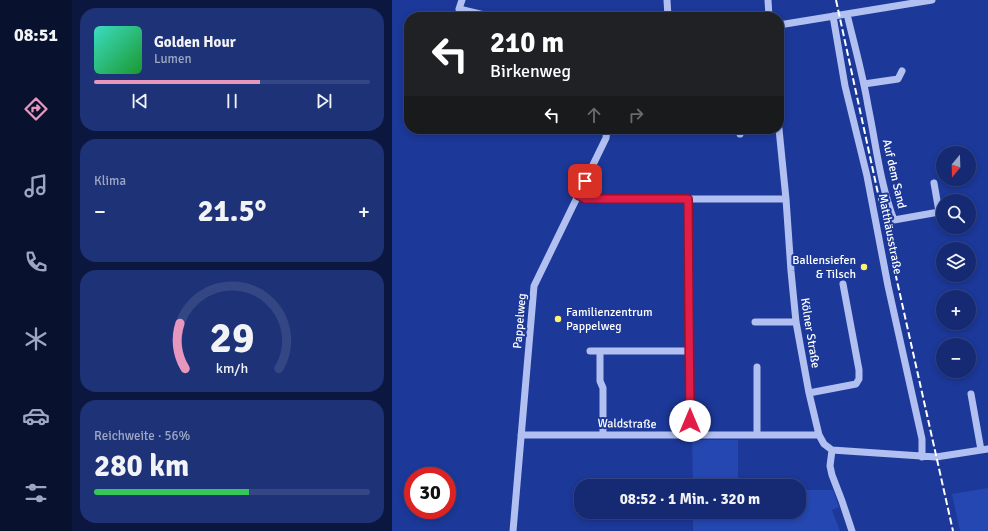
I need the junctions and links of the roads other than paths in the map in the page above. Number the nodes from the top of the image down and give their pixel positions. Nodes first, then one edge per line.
1 (462, 0) edge
2 (667, 0) edge
3 (768, 0) edge
4 (932, 0) edge
5 (916, 1) edge
6 (472, 12) edge
7 (668, 12) edge
8 (769, 12) edge
9 (847, 14) junction
10 (833, 16) junction
11 (784, 24) edge
12 (902, 71) dead end
13 (864, 84) junction
14 (606, 134) edge
15 (780, 134) edge
16 (934, 183) dead end
17 (578, 195) junction
18 (688, 199) junction
19 (786, 199) junction
20 (843, 284) dead end
21 (755, 322) dead end
22 (796, 322) junction
23 (590, 351) dead end
24 (600, 351) junction
25 (690, 351) junction
26 (757, 367) dead end
27 (809, 393) junction
28 (971, 394) dead end
29 (603, 434) junction
30 (521, 435) junction
31 (757, 435) junction
32 (819, 435) junction
33 (690, 436) junction
34 (985, 449) edge
35 (832, 450) junction
36 (922, 457) junction
37 (513, 531) edge
38 (852, 531) edge

1 - 6 street
2 - 7 street
3 - 8 street
4 - 5 street
5 - 9 street
9 - 10 street
9 - 13 street, Auf dem Sand
10 - 11 street
10 - 36 street, Matthäusstraße
12 - 13 street
13 - 16 street, Auf dem Sand
14 - 17 street, Pappelweg
15 - 19 street, Kölner Straße
17 - 18 street
17 - 30 street, Pappelweg
18 - 19 street
18 - 25 street
19 - 22 street, Kölner Straße
20 - 27 street
21 - 22 street
22 - 27 street, Kölner Straße
23 - 24 street
24 - 25 street
24 - 29 street
25 - 33 street
26 - 31 street
27 - 32 street, Kölner Straße
28 - 34 street
29 - 30 street, Waldstraße
29 - 33 street, Waldstraße
30 - 37 street, Pappelweg
31 - 32 street, Waldstraße
31 - 33 street, Waldstraße
32 - 35 street, Kölner Straße
34 - 36 street
35 - 36 street
35 - 38 street

